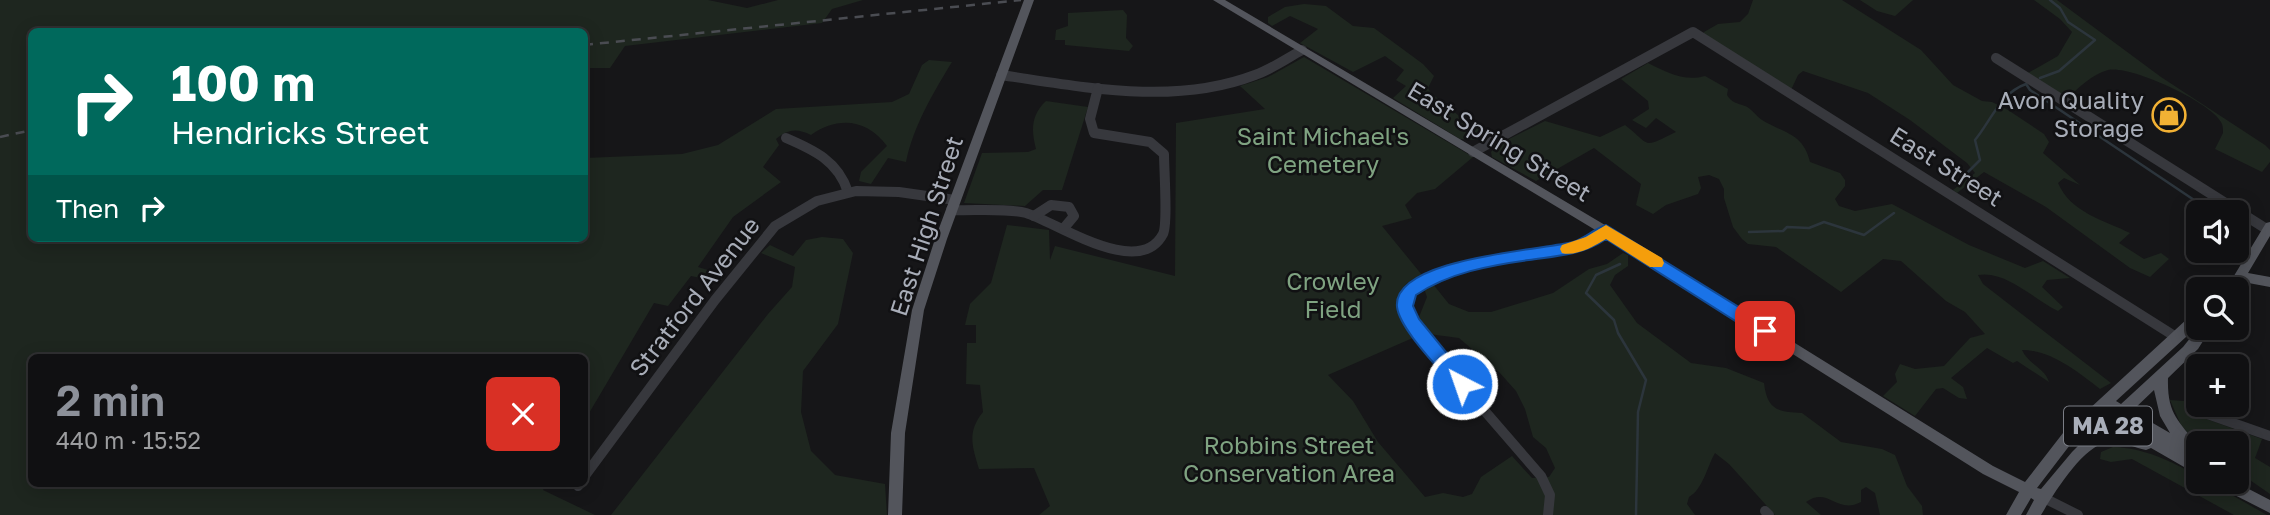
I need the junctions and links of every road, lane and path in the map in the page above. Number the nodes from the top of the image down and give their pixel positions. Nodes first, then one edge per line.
1 (1029, 0) edge
2 (1218, 0) edge
3 (1302, 50) junction
4 (1996, 58) dead end
5 (1001, 75) junction
6 (1098, 88) junction
7 (786, 138) dead end
8 (1473, 152) junction
9 (848, 192) junction
10 (953, 205) junction
11 (1034, 216) junction
12 (1063, 228) junction
13 (2269, 228) edge
14 (1606, 231) junction
15 (2241, 277) edge
16 (2249, 278) edge
17 (2270, 282) edge
18 (2186, 329) edge
19 (2176, 337) junction
20 (2197, 340) edge
21 (2161, 376) junction
22 (2103, 405) junction
23 (2118, 416) junction
24 (2216, 417) edge
25 (2270, 436) edge
26 (2092, 441) junction
27 (2186, 446) edge
28 (2186, 455) edge
29 (2186, 458) edge
30 (588, 473) edge
31 (2026, 490) junction
32 (2249, 490) edge
33 (2245, 494) edge
34 (2043, 498) junction
35 (2269, 506) edge
36 (895, 515) edge
37 (1548, 515) edge
38 (2012, 515) edge
39 (2034, 515) edge
40 (2078, 515) edge

1 - 5 main road, East High Street
2 - 3 main road, East Spring Street
3 - 6 street
3 - 8 main road, East Spring Street
4 - 13 street
5 - 6 street
5 - 10 main road, East High Street
6 - 12 street
7 - 9 street
8 - 14 main road, East Spring Street
8 - 19 street, East Street
9 - 10 street, Stratford Avenue
9 - 30 street, Stratford Avenue
10 - 11 street, Stratford Avenue
10 - 36 main road, East High Street
11 - 12 street
11 - 12 street
13 - 15 main road
14 - 31 main road, East Spring Street
14 - 37 street
16 - 17 main road
18 - 19 main road, MA 28
19 - 22 main road, MA 28
20 - 21 main road, MA 28
21 - 23 main road, MA 28
21 - 27 main road
22 - 23 main road
22 - 31 main road, MA 28
23 - 26 main road, MA 28
23 - 28 main road
24 - 25 street
26 - 29 main road
26 - 34 main road, MA 28
31 - 34 main road, East Spring Street
31 - 38 main road, MA 28
32 - 35 main road
33 - 35 main road
34 - 39 main road, MA 28
34 - 40 street

